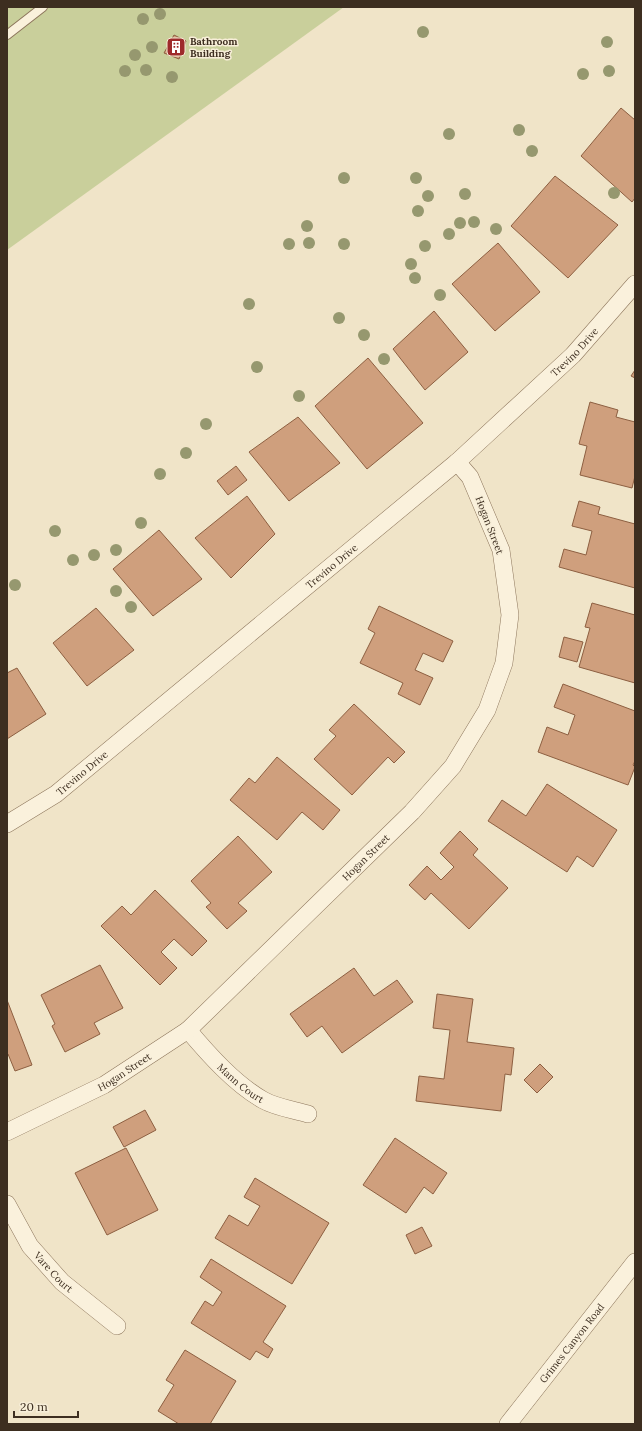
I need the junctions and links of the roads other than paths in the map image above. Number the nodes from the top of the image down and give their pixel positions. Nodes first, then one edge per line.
1 (43, 7) edge
2 (7, 35) edge
3 (635, 284) edge
4 (457, 462) junction
5 (7, 824) edge
6 (188, 1030) junction
7 (308, 1114) dead end
8 (7, 1132) edge
9 (7, 1204) edge
10 (635, 1262) edge
11 (117, 1326) dead end
12 (508, 1424) edge

1 - 2 lane
3 - 4 street, Trevino Drive
4 - 5 street, Trevino Drive
4 - 6 street, Hogan Street
6 - 7 street, Mann Court
6 - 8 street, Hogan Street
9 - 11 street, Vare Court
10 - 12 street, Grimes Canyon Road

